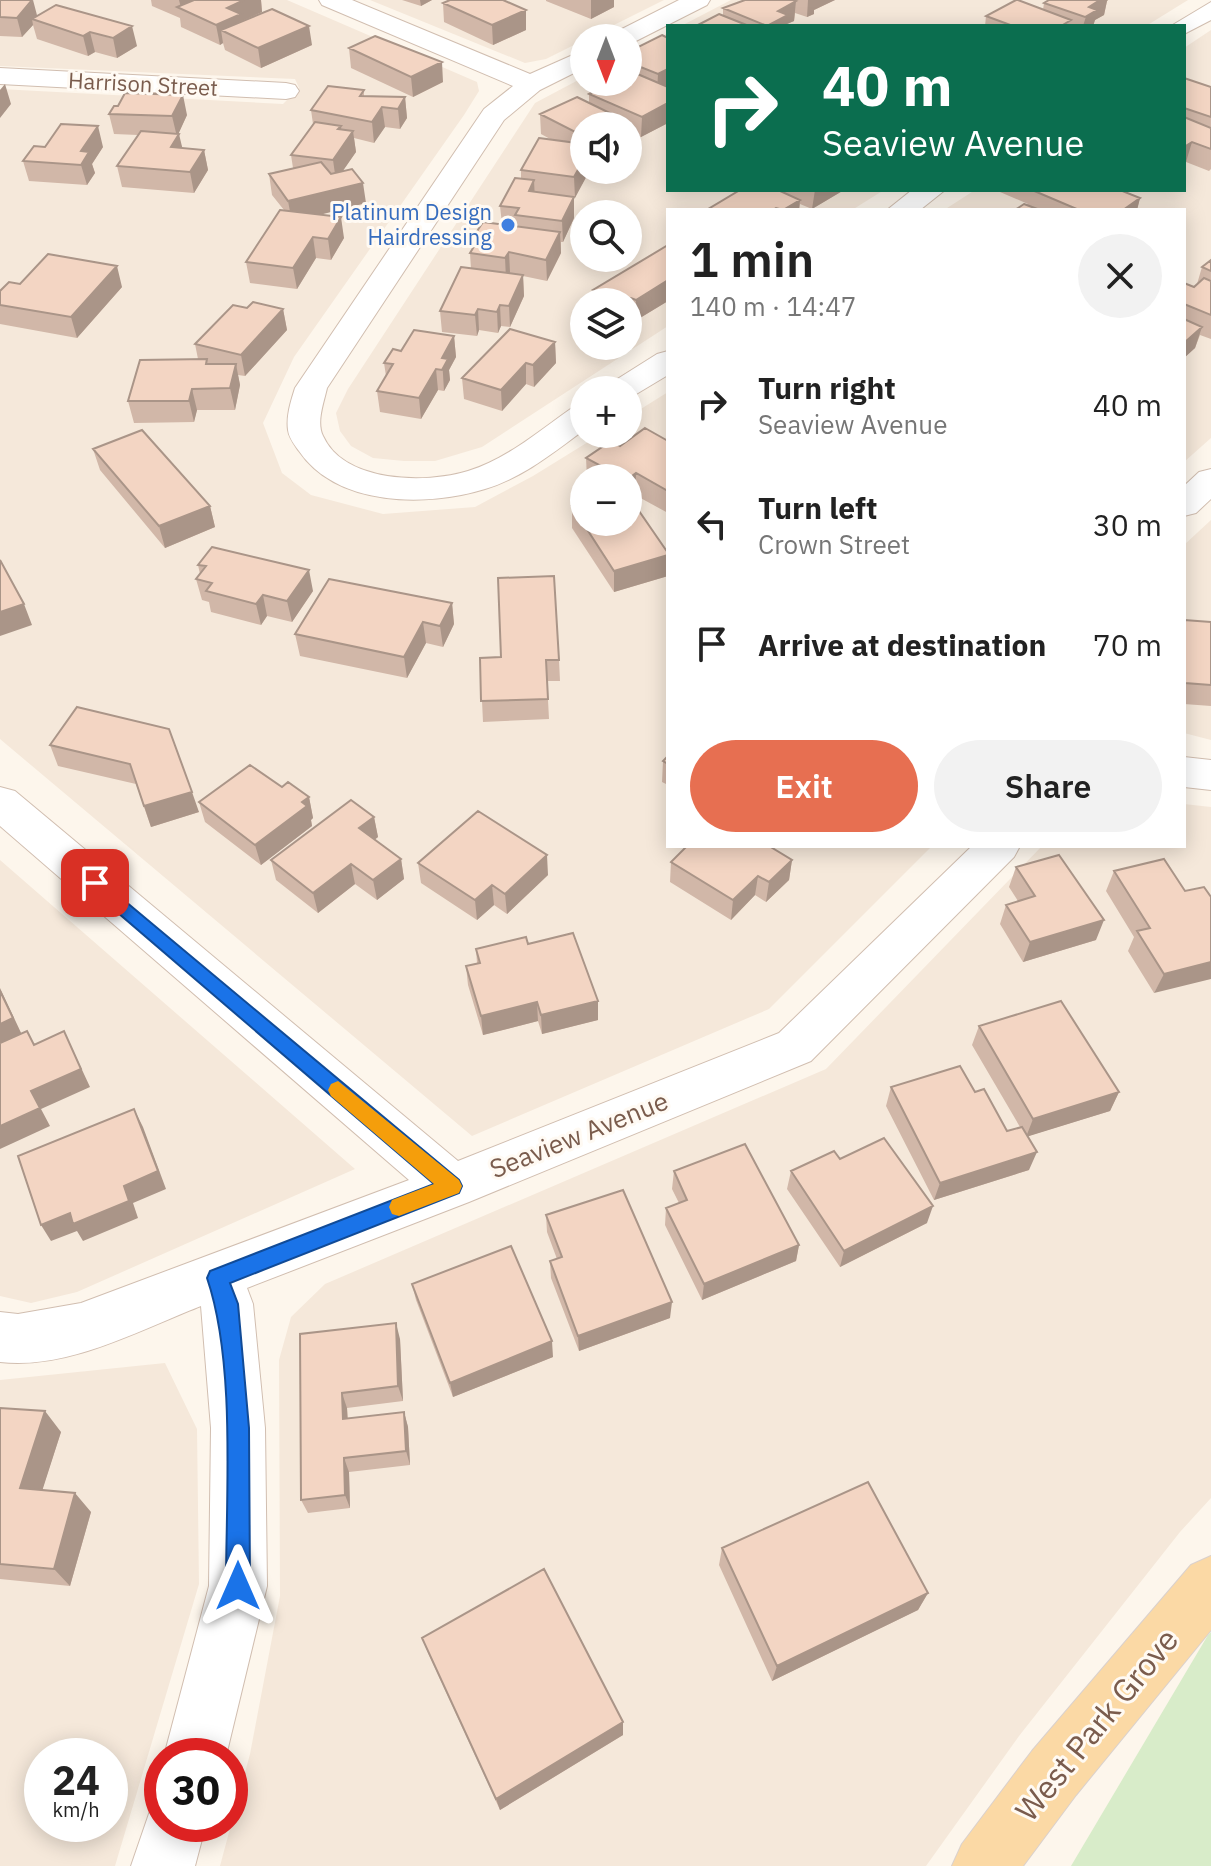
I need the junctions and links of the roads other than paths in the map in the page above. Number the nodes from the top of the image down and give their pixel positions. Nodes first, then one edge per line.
1 (331, 0) edge
2 (698, 0) edge
3 (1211, 9) edge
4 (1186, 25) edge
5 (642, 28) edge
6 (570, 65) edge
7 (0, 76) edge
8 (531, 84) junction
9 (286, 91) dead end
10 (928, 192) edge
11 (904, 208) edge
12 (666, 362) edge
13 (642, 378) edge
14 (570, 424) edge
15 (1211, 480) edge
16 (1186, 503) edge
17 (1186, 772) edge
18 (1211, 775) edge
19 (0, 802) edge
20 (997, 848) edge
21 (452, 1186) junction
22 (218, 1278) junction
23 (0, 1337) edge
24 (1211, 1585) edge
25 (200, 1738) edge
26 (170, 1842) edge
27 (163, 1866) edge
28 (984, 1866) edge

1 - 8 street
2 - 5 street
3 - 4 street
6 - 8 street
7 - 9 street, Harrison Street
8 - 14 street
10 - 11 street
12 - 13 street
15 - 16 street
17 - 18 street
19 - 21 street
20 - 21 street, Seaview Avenue
21 - 22 street, Seaview Avenue
22 - 23 street, Seaview Avenue
22 - 25 street
24 - 28 main road, West Park Grove
26 - 27 street

